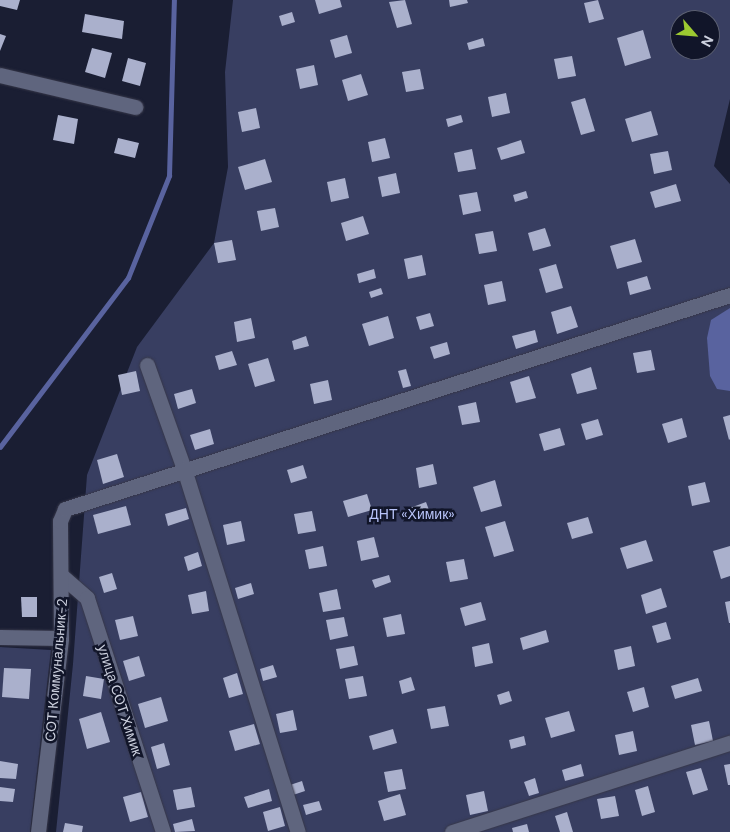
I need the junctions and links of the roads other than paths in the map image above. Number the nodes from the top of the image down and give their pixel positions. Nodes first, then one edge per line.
1 (0, 75) edge
2 (135, 107) dead end
3 (730, 295) edge
4 (147, 365) dead end
5 (184, 469) junction
6 (63, 577) junction
7 (0, 636) edge
8 (61, 638) junction
9 (730, 743) edge
10 (38, 832) edge
11 (163, 832) edge
12 (298, 832) edge
13 (452, 832) edge

1 - 2 street
3 - 5 street
4 - 5 street
5 - 6 street, СОТ Коммунальник-2
5 - 12 street
6 - 8 street, СОТ Коммунальник-2
6 - 11 street, улица СОТ Химик
7 - 8 street
8 - 10 street, СОТ Коммунальник-2
9 - 13 street

